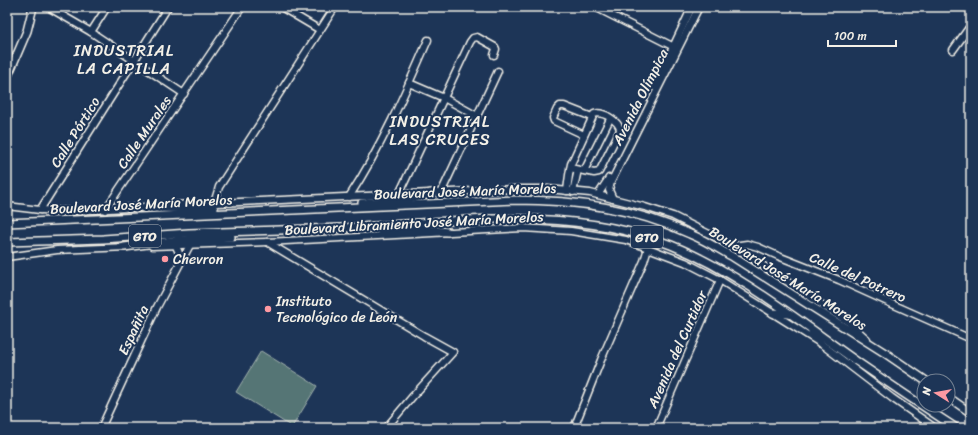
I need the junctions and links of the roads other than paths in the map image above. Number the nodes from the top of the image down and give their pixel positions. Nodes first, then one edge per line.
1 (33, 7) edge
2 (48, 7) edge
3 (107, 7) edge
4 (168, 7) edge
5 (242, 7) edge
6 (281, 7) edge
7 (335, 7) edge
8 (595, 7) edge
9 (692, 7) edge
10 (699, 7) edge
11 (971, 25) edge
12 (320, 30) junction
13 (90, 32) junction
14 (428, 40) dead end
15 (675, 48) junction
16 (953, 50) dead end
17 (494, 55) dead end
18 (134, 61) junction
19 (498, 72) dead end
20 (7, 78) edge
21 (409, 83) junction
22 (184, 94) junction
23 (444, 98) junction
24 (477, 116) junction
25 (592, 117) junction
26 (610, 119) junction
27 (584, 135) junction
28 (570, 168) junction
29 (581, 171) junction
30 (570, 191) junction
31 (441, 192) junction
32 (431, 193) junction
33 (399, 194) junction
34 (598, 195) junction
35 (349, 197) junction
36 (613, 199) junction
37 (214, 203) junction
38 (7, 206) edge
39 (143, 208) junction
40 (338, 208) junction
41 (40, 210) junction
42 (105, 210) junction
43 (240, 212) junction
44 (7, 223) edge
45 (344, 228) junction
46 (253, 232) junction
47 (448, 232) junction
48 (7, 242) edge
49 (267, 242) junction
50 (190, 245) junction
51 (176, 246) junction
52 (733, 246) junction
53 (124, 247) junction
54 (648, 248) junction
55 (7, 257) edge
56 (179, 265) junction
57 (720, 280) junction
58 (774, 313) junction
59 (792, 314) junction
60 (809, 326) junction
61 (971, 339) edge
62 (820, 343) junction
63 (872, 344) junction
64 (916, 374) edge
65 (956, 403) edge
66 (971, 413) edge
67 (101, 428) edge
68 (386, 428) edge
69 (574, 428) edge
70 (656, 428) edge
71 (935, 428) edge
72 (956, 428) edge

1 - 20 main road
2 - 13 street
3 - 13 street
4 - 18 street, Calle Pórtico
5 - 22 street, Calle Murales
6 - 12 street
7 - 12 street
8 - 15 street
9 - 15 street, Avenida Olímpica
10 - 15 street, Avenida Olímpica
11 - 16 street
12 - 37 street
13 - 18 street
14 - 21 street
15 - 34 street, Avenida Olímpica
15 - 36 street, Avenida Olímpica
17 - 23 street
18 - 22 street
18 - 41 street, Calle Pórtico
19 - 24 street
21 - 23 street
21 - 35 street
22 - 42 street, Calle Murales
23 - 24 street
23 - 33 street
24 - 31 street
25 - 26 street
25 - 27 street
25 - 27 street
26 - 29 street
26 - 29 street
27 - 28 street
28 - 29 street
28 - 30 street
29 - 30 street
30 - 31 street, Boulevard Libramiento José María Morelos
30 - 34 street, Boulevard Libramiento José María Morelos
31 - 32 street, Boulevard Libramiento José María Morelos
32 - 33 street, Boulevard Libramiento José María Morelos
32 - 40 main road
33 - 35 street, Boulevard Libramiento José María Morelos
34 - 36 street, Boulevard Libramiento José María Morelos
35 - 37 street, Boulevard Libramiento José María Morelos
36 - 52 street, Boulevard Libramiento José María Morelos
37 - 39 street, Boulevard Libramiento José María Morelos
38 - 41 street, Boulevard Libramiento José María Morelos
39 - 42 street, Boulevard Libramiento José María Morelos
39 - 43 main road
40 - 43 main road, Boulevard José María Morelos / GTO
40 - 63 main road, Boulevard José María Morelos / GTO
41 - 42 street, Boulevard Libramiento José María Morelos
43 - 44 main road, Boulevard José María Morelos / GTO
45 - 46 main road, Boulevard José María Morelos / GTO
45 - 47 main road
45 - 59 main road, Boulevard José María Morelos / GTO
46 - 48 main road, Boulevard José María Morelos / GTO
46 - 53 main road
47 - 49 street, Boulevard Libramiento José María Morelos
47 - 54 street, Boulevard Libramiento José María Morelos
49 - 50 street, Boulevard Libramiento José María Morelos
49 - 68 street
50 - 51 street, Boulevard Libramiento José María Morelos
50 - 56 street, Españita
51 - 53 street, Boulevard Libramiento José María Morelos
51 - 56 street
52 - 61 street, Calle del Potrero
52 - 63 street, Boulevard Libramiento José María Morelos
53 - 55 street, Boulevard Libramiento José María Morelos
54 - 57 street, Boulevard Libramiento José María Morelos
54 - 69 street
56 - 67 street, Españita
57 - 58 street, Boulevard Libramiento José María Morelos
57 - 70 street, Avenida del Curtidor
58 - 59 main road
58 - 62 street, Boulevard Libramiento José María Morelos
59 - 60 main road, Boulevard José María Morelos / GTO
60 - 62 main road
60 - 72 main road, Boulevard José María Morelos / GTO
62 - 71 street, Boulevard Libramiento José María Morelos
63 - 64 main road, Boulevard José María Morelos / GTO
65 - 66 main road

